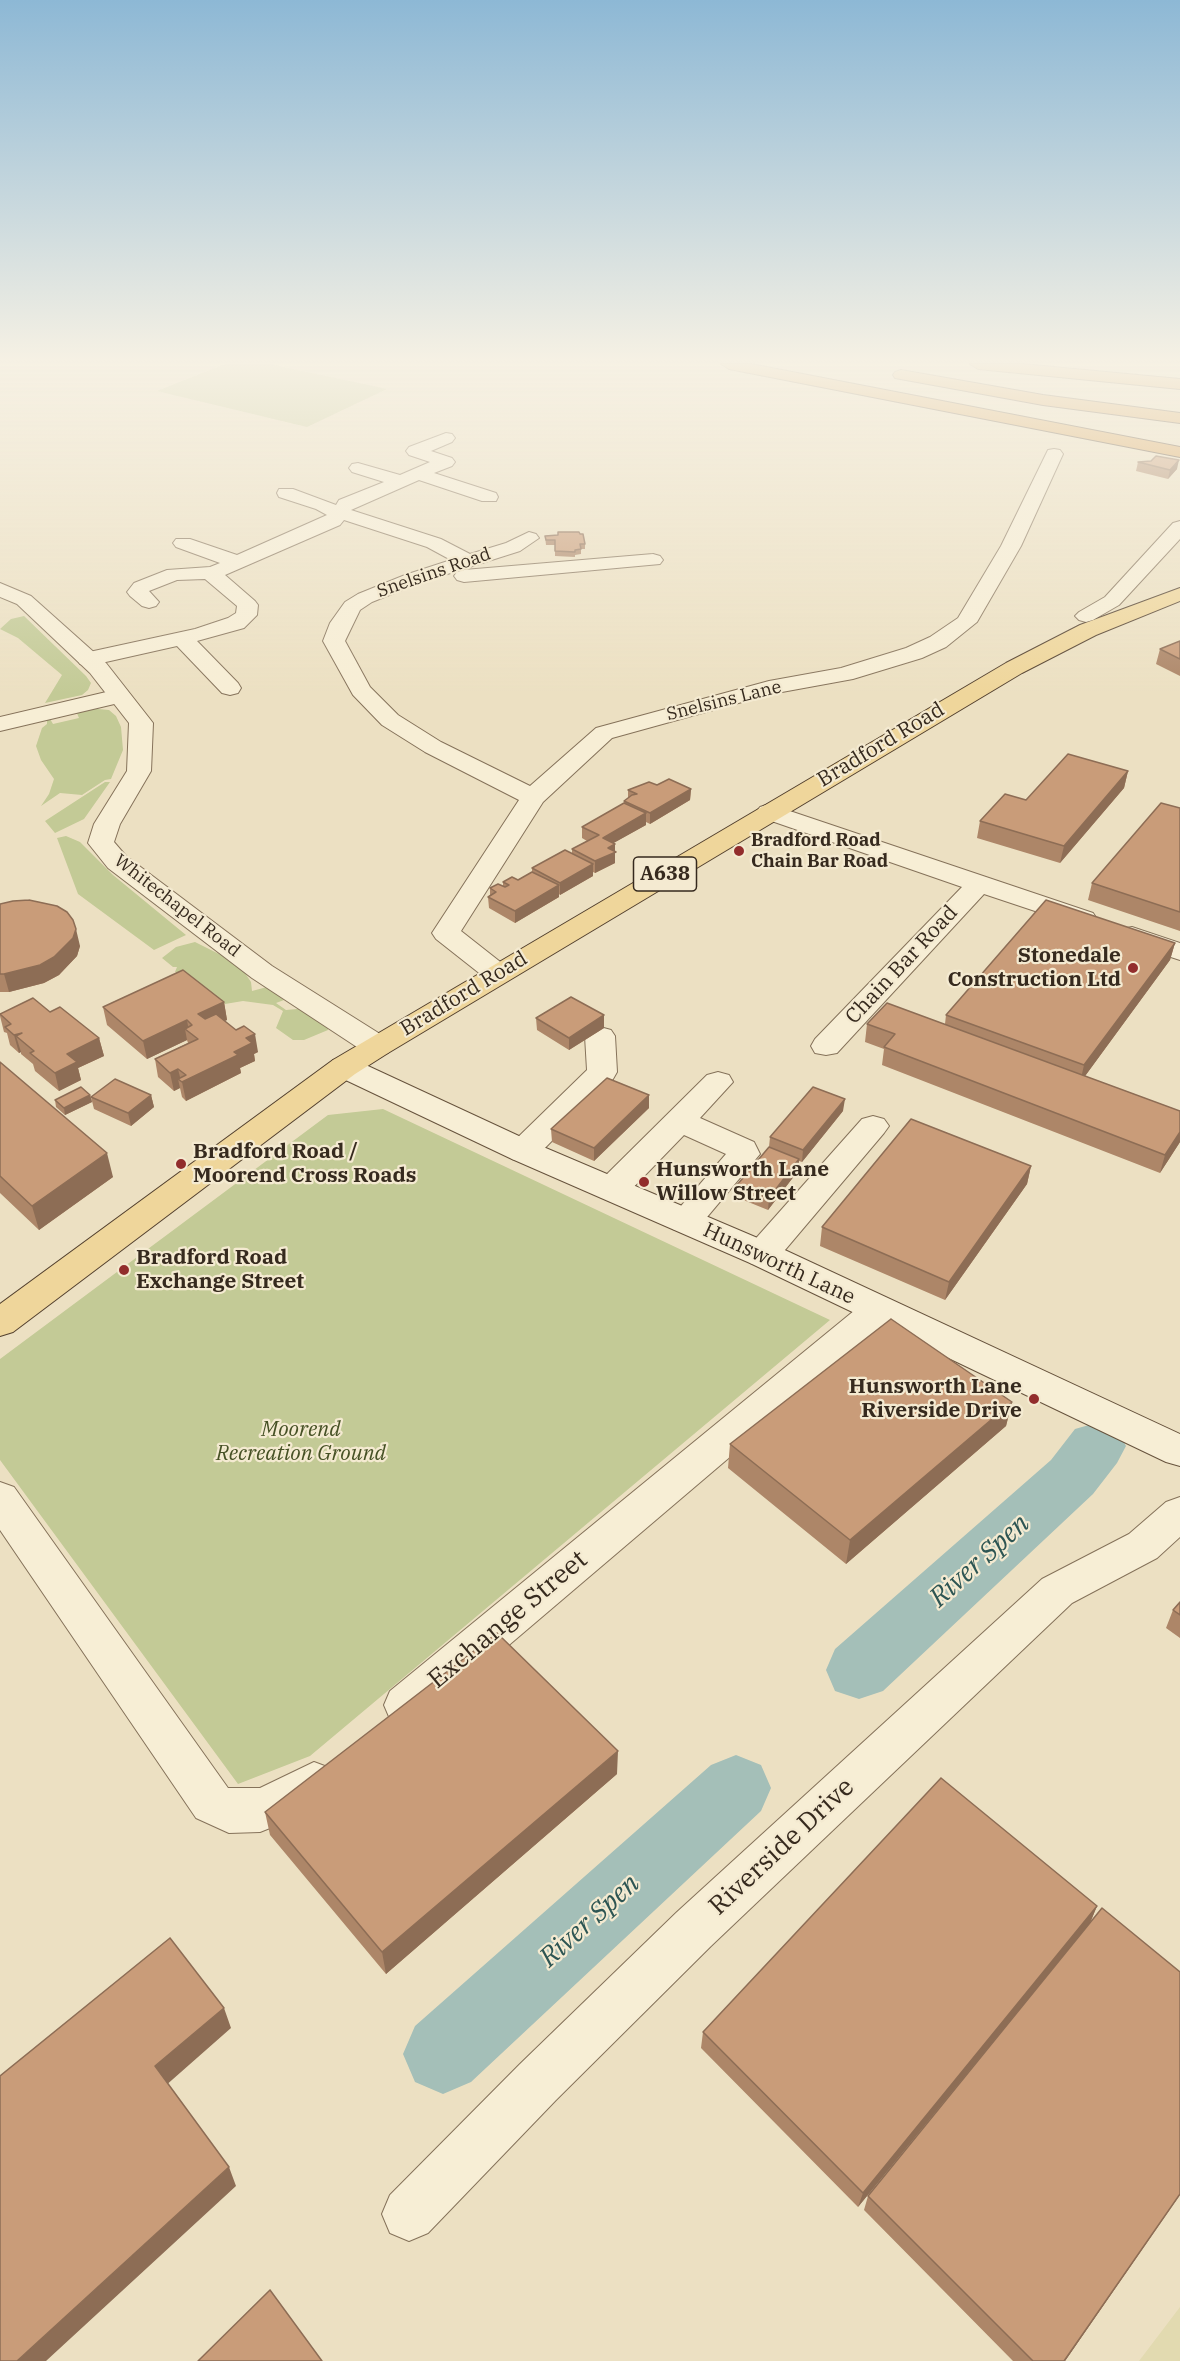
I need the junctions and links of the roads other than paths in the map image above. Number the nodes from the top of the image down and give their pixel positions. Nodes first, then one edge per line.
1 (390, 474) edge
2 (418, 474) edge
3 (1045, 474) edge
4 (409, 478) junction
5 (286, 493) dead end
6 (489, 497) dead end
7 (337, 513) junction
8 (1180, 527) edge
9 (529, 538) dead end
10 (183, 543) dead end
11 (653, 560) dead end
12 (467, 561) junction
13 (236, 562) junction
14 (213, 573) junction
15 (412, 579) junction
16 (0, 589) edge
17 (1180, 594) edge
18 (149, 602) dead end
19 (1180, 614) edge
20 (1086, 616) dead end
21 (181, 637) junction
22 (88, 659) junction
23 (230, 688) dead end
24 (119, 696) junction
25 (953, 702) junction
26 (0, 724) edge
27 (533, 798) junction
28 (769, 812) junction
29 (979, 884) junction
30 (1180, 952) edge
31 (498, 974) junction
32 (600, 1036) dead end
33 (377, 1046) junction
34 (826, 1046) dead end
35 (344, 1067) junction
36 (718, 1082) dead end
37 (679, 1121) junction
38 (873, 1126) dead end
39 (523, 1150) junction
40 (612, 1189) junction
41 (686, 1221) junction
42 (762, 1254) junction
43 (879, 1310) junction
44 (0, 1323) edge
45 (1180, 1451) edge
46 (0, 1498) edge
47 (1180, 1513) edge
48 (376, 1730) edge
49 (340, 1761) edge
50 (409, 2214) dead end

1 - 4 street
2 - 4 street
3 - 27 street, Snelsins Lane
4 - 6 street
4 - 7 street
5 - 7 street
7 - 12 street
7 - 13 street
8 - 20 street
9 - 12 street, Snelsins Road
10 - 13 street
11 - 15 street
12 - 15 street, Snelsins Road
13 - 14 street
14 - 18 street
14 - 21 street
15 - 27 street, Snelsins Road
16 - 22 street, Whitechapel Road
17 - 25 main road, Bradford Road
19 - 25 main road, Bradford Road / A638
21 - 22 street
21 - 23 street
22 - 24 street, Whitechapel Road
24 - 26 street
24 - 33 street, Whitechapel Road
25 - 28 main road, Bradford Road / A638
27 - 31 street, Snelsins Lane
28 - 29 street, Chain Bar Road
28 - 31 main road, Bradford Road / A638
29 - 30 street, Chain Bar Road
29 - 34 street, Chain Bar Road
31 - 33 main road, Bradford Road / A638
32 - 39 street
33 - 35 main road, Bradford Road / A638
35 - 39 street, Hunsworth Lane
35 - 44 main road, Bradford Road / A638
36 - 37 street
37 - 40 street
37 - 41 street
38 - 42 street
39 - 40 street, Hunsworth Lane
40 - 41 street, Hunsworth Lane
41 - 42 street, Hunsworth Lane
42 - 43 street, Hunsworth Lane
43 - 45 street, Hunsworth Lane
43 - 48 street, Exchange Street
46 - 49 street
47 - 50 street, Riverside Drive

